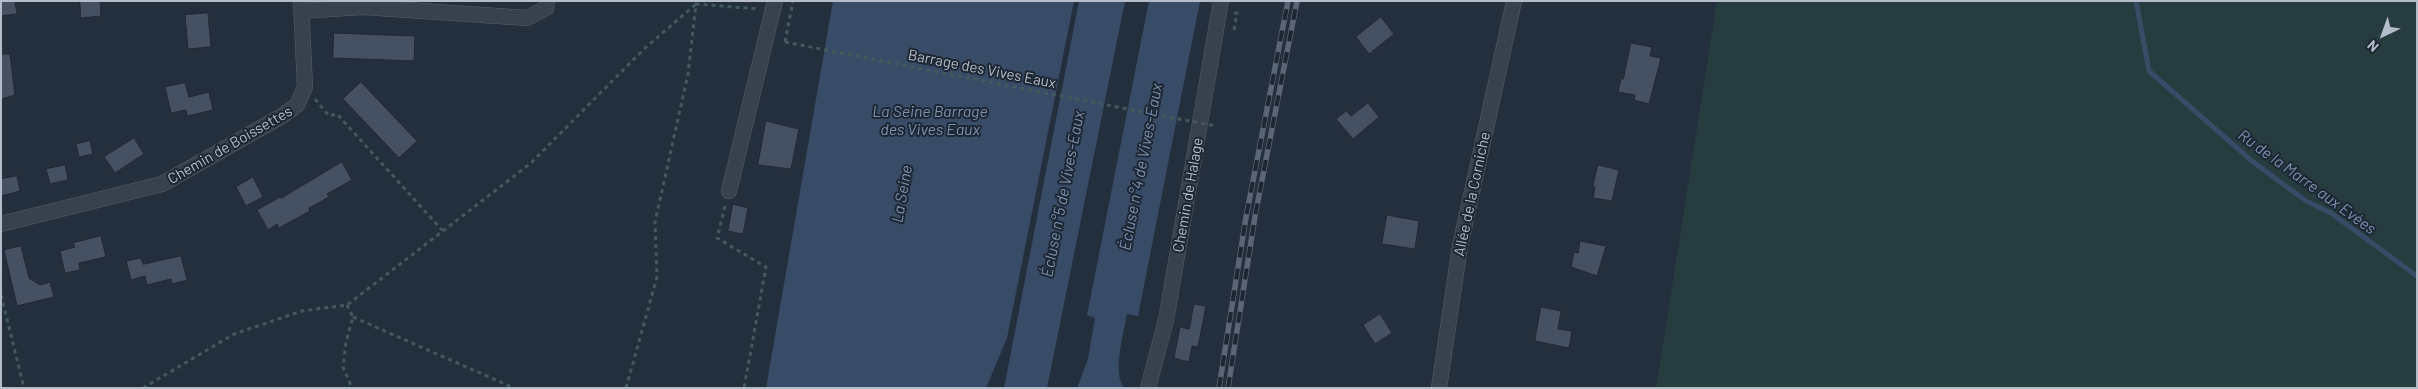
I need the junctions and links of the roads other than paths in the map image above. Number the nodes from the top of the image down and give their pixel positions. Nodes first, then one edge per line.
1 (547, 1) edge
2 (1221, 1) edge
3 (1514, 1) edge
4 (301, 6) edge
5 (775, 6) edge
6 (729, 191) road end
7 (1, 224) edge
8 (1148, 388) edge
9 (1440, 388) edge

1 - 4 street
2 - 8 street, Chemin de Halage
3 - 9 street, Allée de la Corniche
4 - 7 street, Chemin de Boissettes
5 - 6 street

